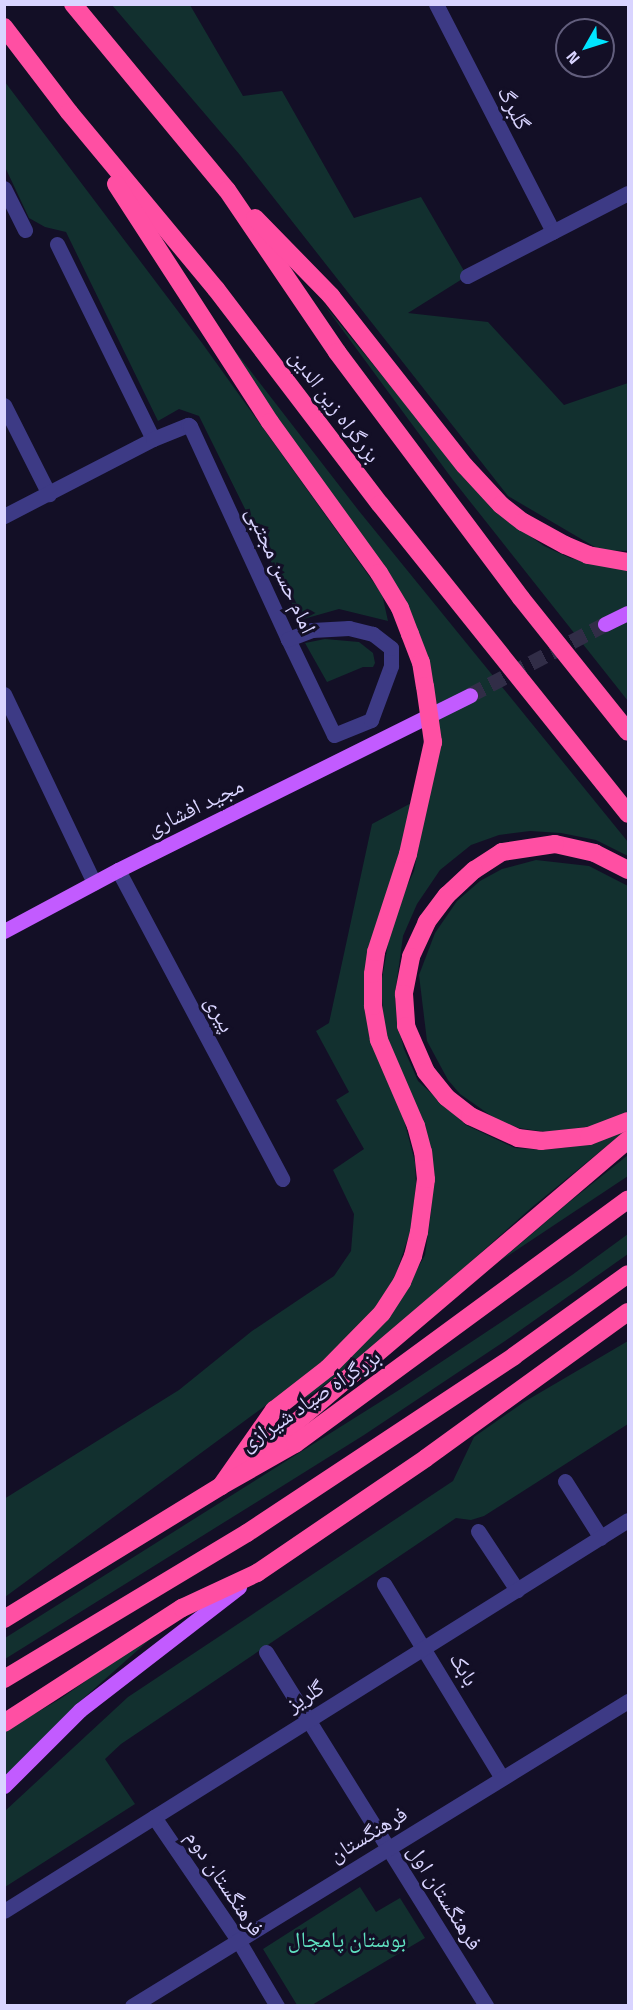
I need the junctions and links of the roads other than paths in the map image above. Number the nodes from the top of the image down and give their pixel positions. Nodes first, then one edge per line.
1 (73, 4) edge
2 (436, 4) edge
3 (4, 27) edge
4 (69, 112) junction
5 (4, 188) edge
6 (227, 190) junction
7 (628, 193) edge
8 (25, 230) dead end
9 (553, 232) junction
10 (57, 244) dead end
11 (467, 276) dead end
12 (4, 405) edge
13 (153, 439) junction
14 (49, 494) junction
15 (4, 516) edge
16 (628, 562) edge
17 (628, 613) edge
18 (604, 624) tunnel mouth
19 (288, 639) junction
20 (4, 694) edge
21 (470, 695) tunnel mouth
22 (628, 732) edge
23 (628, 814) edge
24 (118, 870) junction
25 (628, 870) edge
26 (94, 883) junction
27 (4, 931) edge
28 (628, 1121) edge
29 (628, 1140) edge
30 (282, 1179) dead end
31 (628, 1199) edge
32 (628, 1274) edge
33 (628, 1312) edge
34 (628, 1328) edge
35 (564, 1361) junction
36 (565, 1481) dead end
37 (221, 1486) junction
38 (628, 1520) edge
39 (478, 1531) dead end
40 (601, 1538) junction
41 (257, 1573) junction
42 (384, 1584) dead end
43 (517, 1590) junction
44 (4, 1619) edge
45 (425, 1648) junction
46 (266, 1652) dead end
47 (4, 1679) edge
48 (628, 1701) edge
49 (309, 1720) junction
50 (4, 1723) edge
51 (502, 1778) junction
52 (4, 1786) edge
53 (154, 1817) junction
54 (388, 1848) junction
55 (4, 1911) edge
56 (238, 1940) junction
57 (132, 2006) edge
58 (277, 2006) edge
59 (486, 2006) edge

1 - 6 highway, بزرگراه زین الدین
2 - 9 street, گلبرگ
3 - 4 highway, بزرگراه زین الدین
4 - 23 highway, بزرگراه زین الدین
4 - 37 highway, bridge
5 - 8 street
6 - 16 highway
6 - 22 highway, بزرگراه زین الدین
7 - 9 street
9 - 11 street
10 - 13 street
12 - 14 street
13 - 14 street
13 - 19 street, امام حسن مجتبی
14 - 15 street
17 - 18 main road
19 - 19 street, امام حسن مجتبی
20 - 26 street
21 - 24 main road, مجید افشاری
24 - 26 main road, مجید افشاری
24 - 30 street, پیری
25 - 28 highway
26 - 27 main road, مجید افشاری
29 - 37 highway
31 - 37 highway, بزرگراه صیاد شیرازی
32 - 47 highway
33 - 35 highway
34 - 35 highway
35 - 41 highway
36 - 40 street
37 - 44 highway, بزرگراه صیاد شیرازی
38 - 40 street, گلریز
39 - 43 street
40 - 43 street, گلریز
41 - 50 highway
41 - 52 main road
42 - 45 street, بابک
43 - 45 street, گلریز
45 - 49 street, گلریز
45 - 51 street, بابک
46 - 49 street, فرهنگستان اول
48 - 51 street, فرهنگستان
49 - 53 street, گلریز
49 - 54 street, فرهنگستان اول
51 - 54 street, فرهنگستان
53 - 55 street, گلریز
53 - 56 street, فرهنگستان دوم
54 - 56 street, فرهنگستان
54 - 59 street, فرهنگستان اول
56 - 57 street, فرهنگستان
56 - 58 street, فرهنگستان دوم

